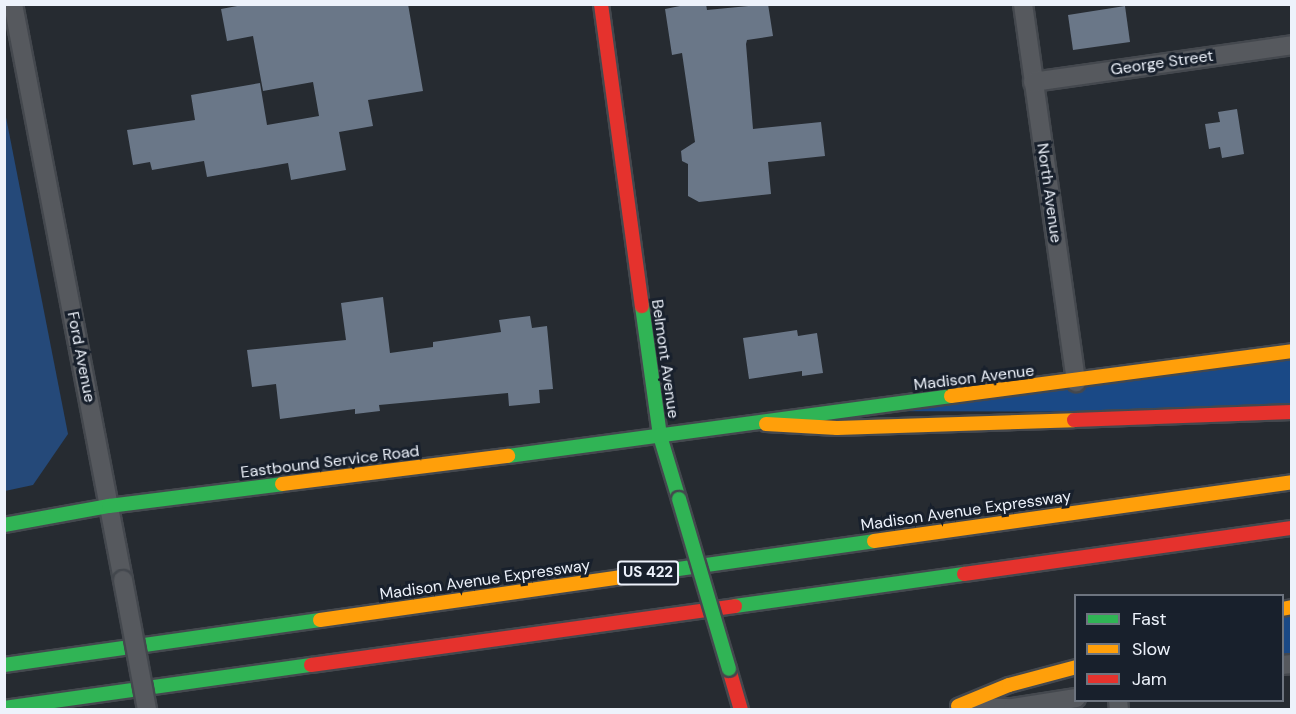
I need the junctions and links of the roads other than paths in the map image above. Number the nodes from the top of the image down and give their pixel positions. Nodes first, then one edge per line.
1 (12, 4) edge
2 (601, 4) edge
3 (1023, 4) edge
4 (1292, 45) edge
5 (1033, 82) junction
6 (1292, 351) edge
7 (1076, 382) junction
8 (1292, 412) edge
9 (766, 424) junction
10 (660, 436) junction
11 (1292, 482) edge
12 (109, 506) junction
13 (4, 525) edge
14 (1292, 528) edge
15 (4, 665) edge
16 (1074, 668) edge
17 (1074, 698) edge
18 (4, 708) edge
19 (949, 708) edge
20 (147, 710) edge
21 (741, 710) edge

1 - 12 street, Ford Avenue
2 - 10 main road, Belmont Avenue
3 - 5 street, North Avenue
4 - 5 street, George Street
5 - 7 street, North Avenue
6 - 7 main road, Madison Avenue
7 - 9 main road, Madison Avenue
8 - 9 main road
9 - 10 main road, Madison Avenue
10 - 12 main road, Eastbound Service Road
10 - 21 main road, Belmont Avenue, bridge
11 - 15 main road, Madison Avenue Expressway / US 422
12 - 13 main road, Eastbound Service Road
12 - 20 street, Ford Avenue, bridge
14 - 18 main road
16 - 19 main road
17 - 19 street

